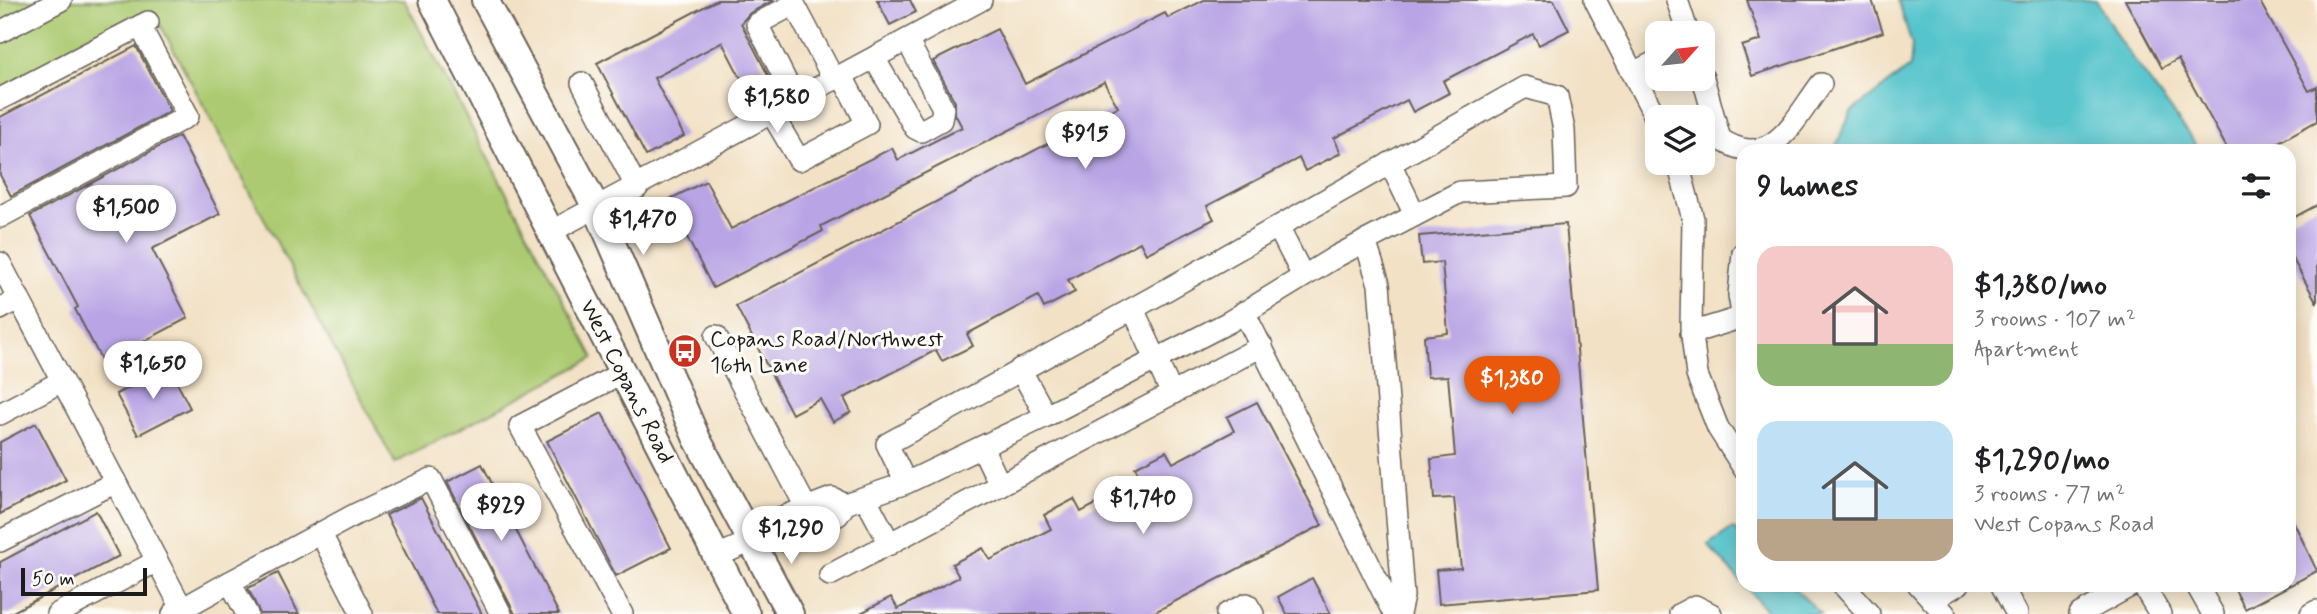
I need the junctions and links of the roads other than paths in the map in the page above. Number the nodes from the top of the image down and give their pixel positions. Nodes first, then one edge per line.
1 (61, 0) edge
2 (432, 0) edge
3 (485, 0) edge
4 (981, 0) edge
5 (1595, 0) edge
6 (1677, 0) edge
7 (1684, 21) edge
8 (0, 32) edge
9 (907, 40) junction
10 (874, 58) junction
11 (1645, 66) edge
12 (1633, 72) junction
13 (838, 78) junction
14 (582, 83) dead end
15 (1821, 84) dead end
16 (1707, 91) edge
17 (0, 99) edge
18 (796, 101) junction
19 (1650, 105) edge
20 (772, 114) junction
21 (1775, 144) edge
22 (1736, 148) edge
23 (1390, 163) junction
24 (1681, 175) edge
25 (637, 188) junction
26 (597, 209) junction
27 (1415, 215) junction
28 (0, 217) edge
29 (1278, 227) junction
30 (552, 231) junction
31 (1365, 241) junction
32 (0, 263) edge
33 (1303, 276) junction
34 (9, 303) edge
35 (1133, 309) junction
36 (1244, 312) junction
37 (1736, 320) edge
38 (1691, 333) junction
39 (716, 336) dead end
40 (1262, 346) junction
41 (1155, 360) junction
42 (1020, 369) junction
43 (624, 372) junction
44 (62, 381) junction
45 (1172, 394) junction
46 (1072, 403) junction
47 (0, 414) edge
48 (1046, 416) junction
49 (1091, 437) junction
50 (982, 447) junction
51 (1736, 456) edge
52 (116, 482) junction
53 (906, 483) junction
54 (1000, 485) junction
55 (855, 501) junction
56 (806, 508) junction
57 (321, 534) junction
58 (760, 537) junction
59 (0, 541) edge
60 (890, 544) junction
61 (717, 556) junction
62 (157, 561) junction
63 (830, 575) dead end
64 (230, 583) junction
65 (1849, 592) edge
66 (2005, 592) edge
67 (2114, 592) edge
68 (2147, 592) edge
69 (2201, 592) edge
70 (1250, 609) edge
71 (2317, 611) edge
72 (180, 612) edge
73 (58, 614) edge
74 (247, 614) edge
75 (362, 614) edge
76 (501, 614) edge
77 (622, 614) edge
78 (746, 614) edge
79 (790, 614) edge
80 (1227, 614) edge
81 (1397, 614) edge
82 (1680, 614) edge
83 (1711, 614) edge
84 (1869, 614) edge
85 (2017, 614) edge
86 (2080, 614) edge
87 (2160, 614) edge
88 (2213, 614) edge
89 (2311, 614) edge

1 - 8 street
2 - 30 main road, West Copans Road
3 - 26 main road, West Copans Road
4 - 9 street
5 - 12 street
6 - 7 street
9 - 10 street
9 - 10 street
10 - 13 street
11 - 12 street
12 - 19 street
13 - 18 street
13 - 18 street
13 - 20 street
14 - 25 street
15 - 21 street
16 - 22 street
17 - 28 street
18 - 20 street
20 - 25 street
23 - 27 street
23 - 27 street
23 - 29 street
24 - 38 street
25 - 26 street
26 - 30 street
26 - 58 main road, West Copans Road
27 - 31 street
29 - 33 street
29 - 35 street
30 - 43 main road, West Copans Road
31 - 33 street
31 - 81 street
32 - 34 street
33 - 36 street
34 - 44 street
35 - 41 street
35 - 42 street
36 - 40 street
36 - 41 street
37 - 38 street
38 - 51 street
39 - 56 street
40 - 45 street
40 - 81 street
41 - 45 street
41 - 46 street
42 - 48 street
42 - 53 street
43 - 61 main road, West Copans Road
43 - 77 street
44 - 47 street
44 - 52 street
45 - 49 street
46 - 48 street
46 - 49 street
48 - 50 street
49 - 54 street
50 - 53 street
50 - 54 street
52 - 59 street
52 - 62 street
53 - 55 street
54 - 60 street
55 - 56 street
55 - 58 street
55 - 60 street
56 - 58 street
57 - 64 street
57 - 75 street
57 - 76 street
58 - 61 street
58 - 79 main road, West Copans Road
60 - 63 street
61 - 78 main road, West Copans Road
62 - 72 street
62 - 73 street
64 - 72 street
64 - 74 street
65 - 84 street
66 - 85 street
67 - 86 street
68 - 87 street
69 - 88 street
70 - 80 street
71 - 89 street
82 - 83 street

